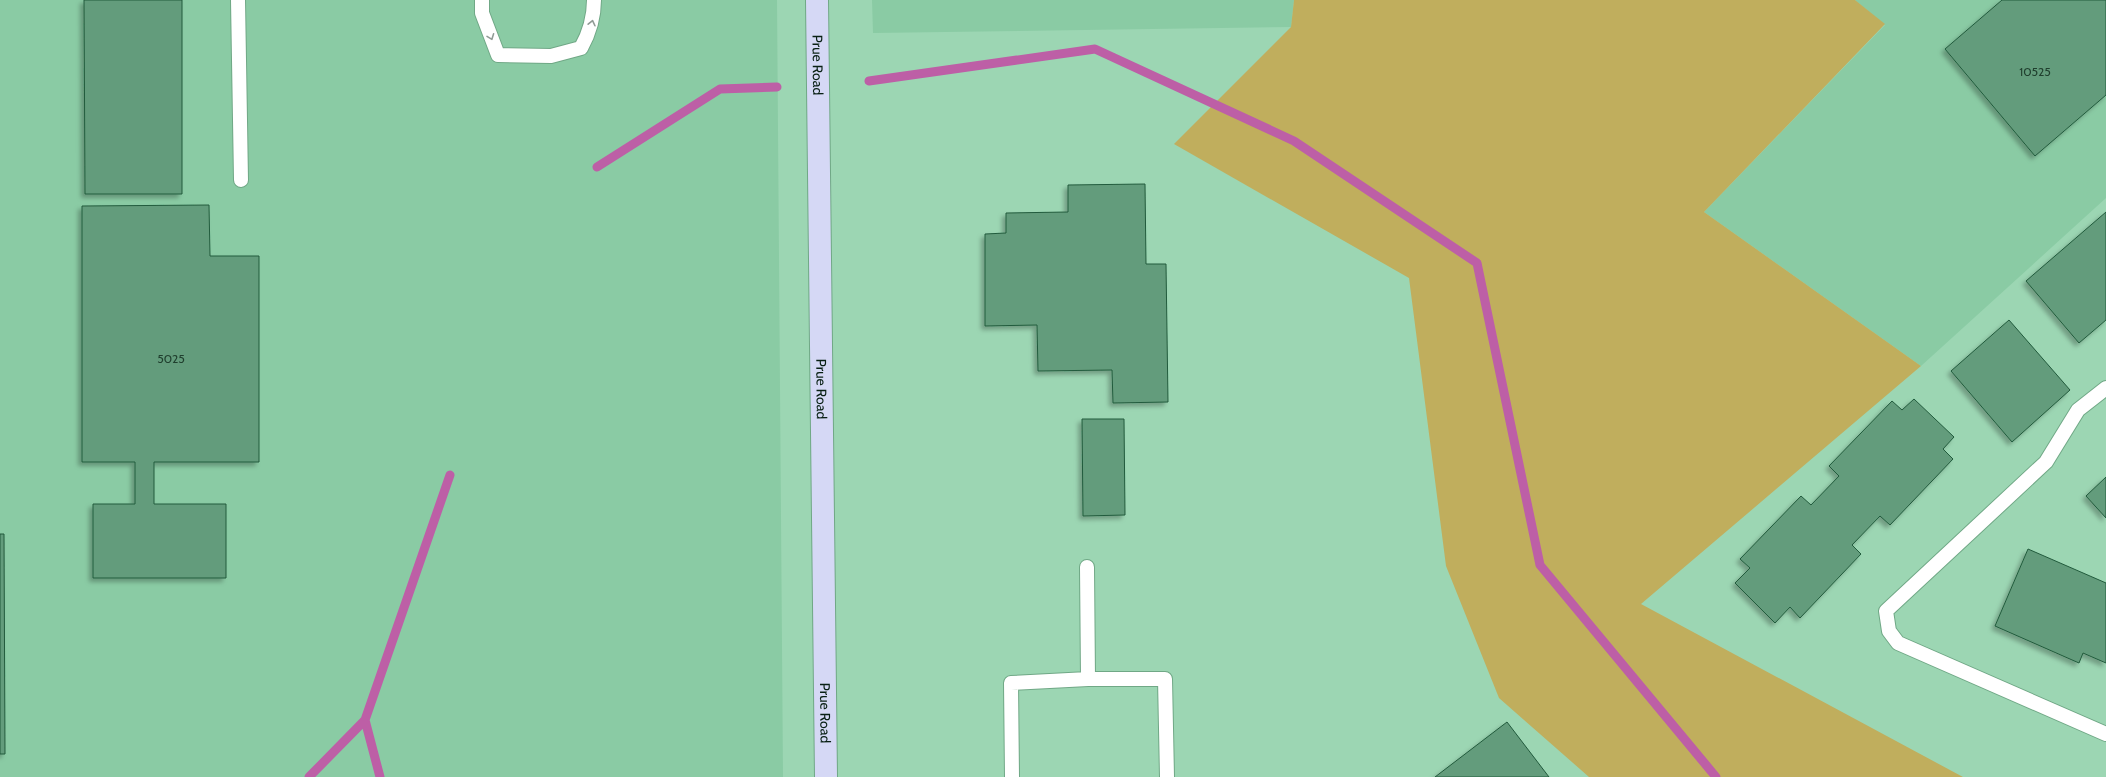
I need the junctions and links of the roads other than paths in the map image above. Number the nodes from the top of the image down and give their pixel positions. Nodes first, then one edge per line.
1 (238, 0) edge
2 (482, 0) edge
3 (594, 0) edge
4 (817, 0) edge
5 (241, 180) dead end
6 (2106, 388) edge
7 (1087, 567) dead end
8 (1088, 679) junction
9 (2106, 734) edge
10 (826, 777) edge
11 (1012, 777) edge
12 (1167, 777) edge

1 - 5 lane
2 -> 3 lane
4 - 10 street, Prue Road
6 - 9 lane
7 - 8 lane
8 - 11 lane
8 - 12 lane

